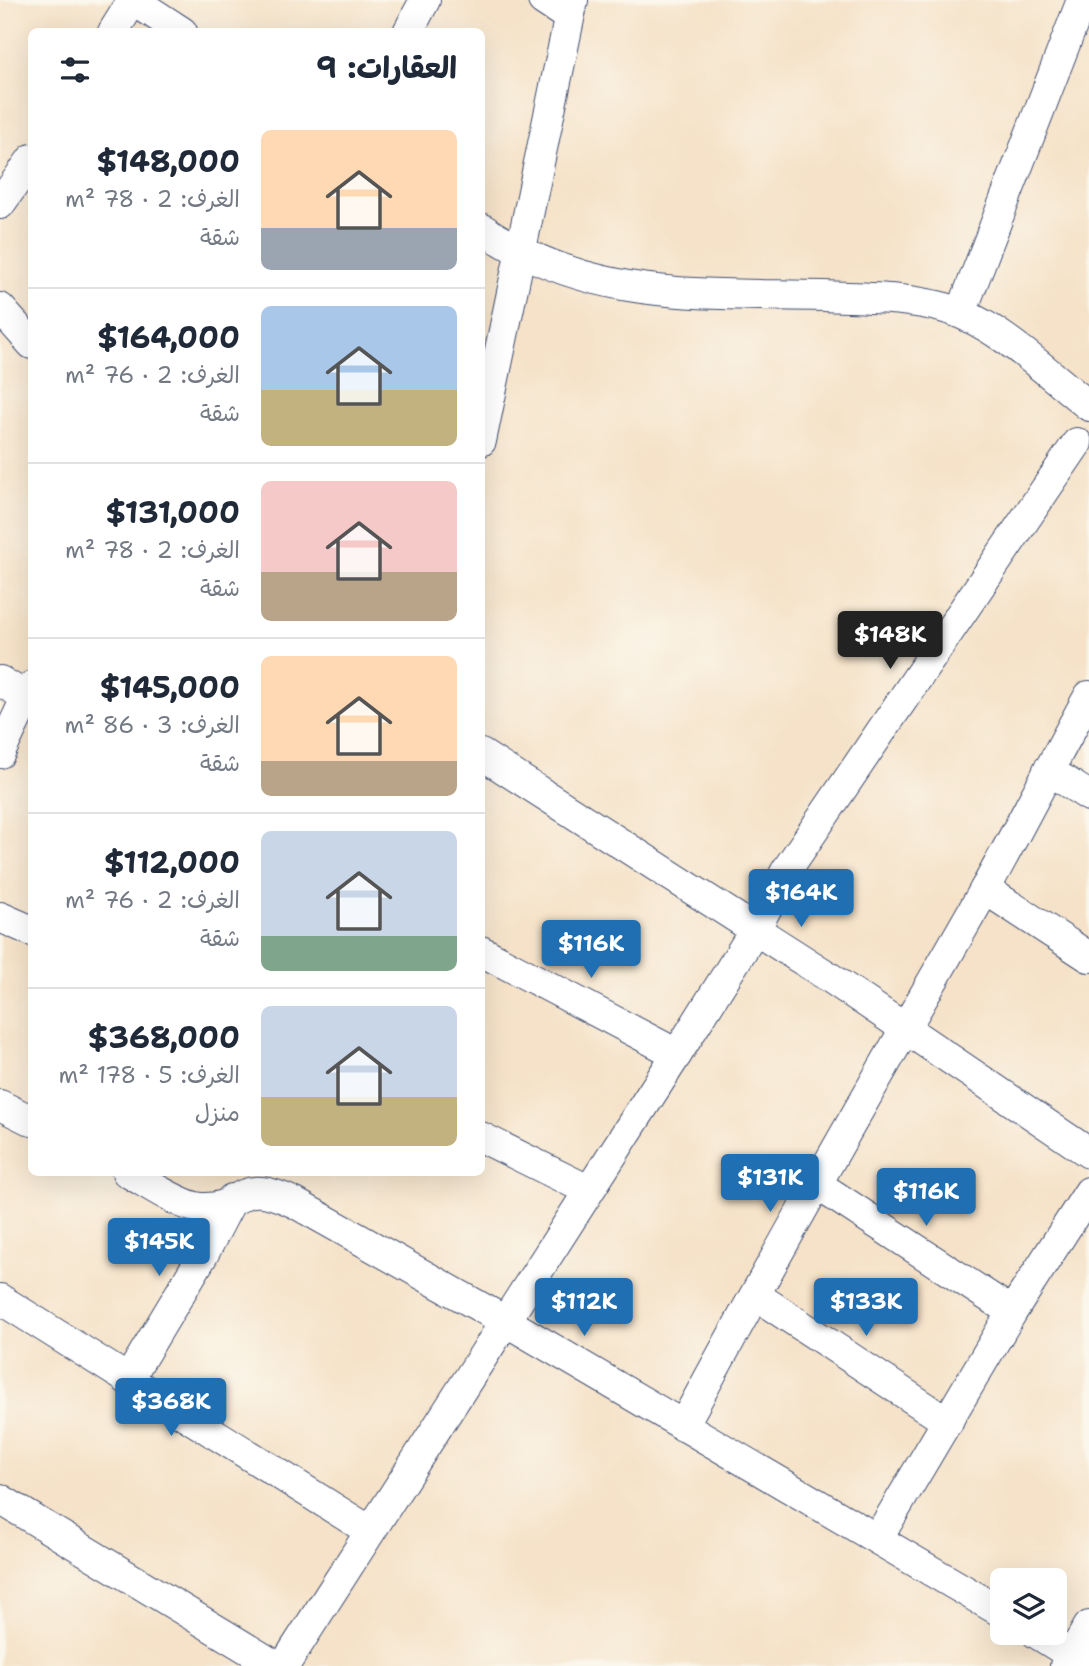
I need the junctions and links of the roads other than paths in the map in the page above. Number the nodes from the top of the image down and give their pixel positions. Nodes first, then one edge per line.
1 (133, 0) edge
2 (425, 0) edge
3 (543, 0) edge
4 (1084, 8) edge
5 (571, 9) edge
6 (116, 28) edge
7 (176, 28) edge
8 (410, 28) edge
9 (28, 165) edge
10 (0, 204) edge
11 (485, 231) edge
12 (518, 253) junction
13 (0, 308) edge
14 (961, 313) junction
15 (28, 340) edge
16 (1089, 406) edge
17 (485, 420) edge
18 (1085, 441) edge
19 (0, 681) edge
20 (28, 693) edge
21 (1089, 696) edge
22 (28, 698) edge
23 (0, 753) edge
24 (485, 757) edge
25 (1048, 770) junction
26 (1089, 796) edge
27 (985, 889) junction
28 (0, 917) edge
29 (28, 929) edge
30 (755, 930) junction
31 (485, 953) edge
32 (1089, 957) edge
33 (906, 1028) junction
34 (677, 1054) junction
35 (0, 1105) edge
36 (28, 1119) edge
37 (485, 1139) edge
38 (1089, 1153) edge
39 (135, 1176) edge
40 (815, 1182) junction
41 (588, 1190) junction
42 (1089, 1192) edge
43 (232, 1199) junction
44 (755, 1295) junction
45 (0, 1299) edge
46 (1012, 1312) junction
47 (507, 1322) junction
48 (128, 1380) junction
49 (948, 1422) junction
50 (683, 1426) junction
51 (0, 1499) edge
52 (370, 1531) junction
53 (878, 1538) junction
54 (990, 1605) edge
55 (1089, 1626) edge
56 (1052, 1645) edge
57 (1075, 1662) edge
58 (276, 1666) edge
59 (284, 1666) edge

1 - 6 street
1 - 7 street
2 - 8 street
3 - 5 street
4 - 14 street
5 - 12 street
9 - 10 street
11 - 12 street
12 - 14 street
12 - 17 street
13 - 15 street
14 - 16 street
18 - 30 street
19 - 20 street
21 - 25 street
22 - 23 street
24 - 30 street
25 - 26 street
25 - 27 street
27 - 32 street
27 - 33 street
28 - 29 street
30 - 33 street
30 - 34 street
31 - 34 street
33 - 38 street
33 - 40 street
34 - 41 street
35 - 36 street
37 - 41 street
39 - 43 street
40 - 44 street
40 - 46 street
41 - 47 street
42 - 46 street
43 - 47 street
43 - 48 street
44 - 49 street
44 - 50 street
45 - 48 street
46 - 49 street
47 - 50 street
47 - 52 street
48 - 52 street
49 - 53 street
50 - 53 street
51 - 58 street
52 - 59 street
53 - 54 street
55 - 57 street
56 - 57 street

